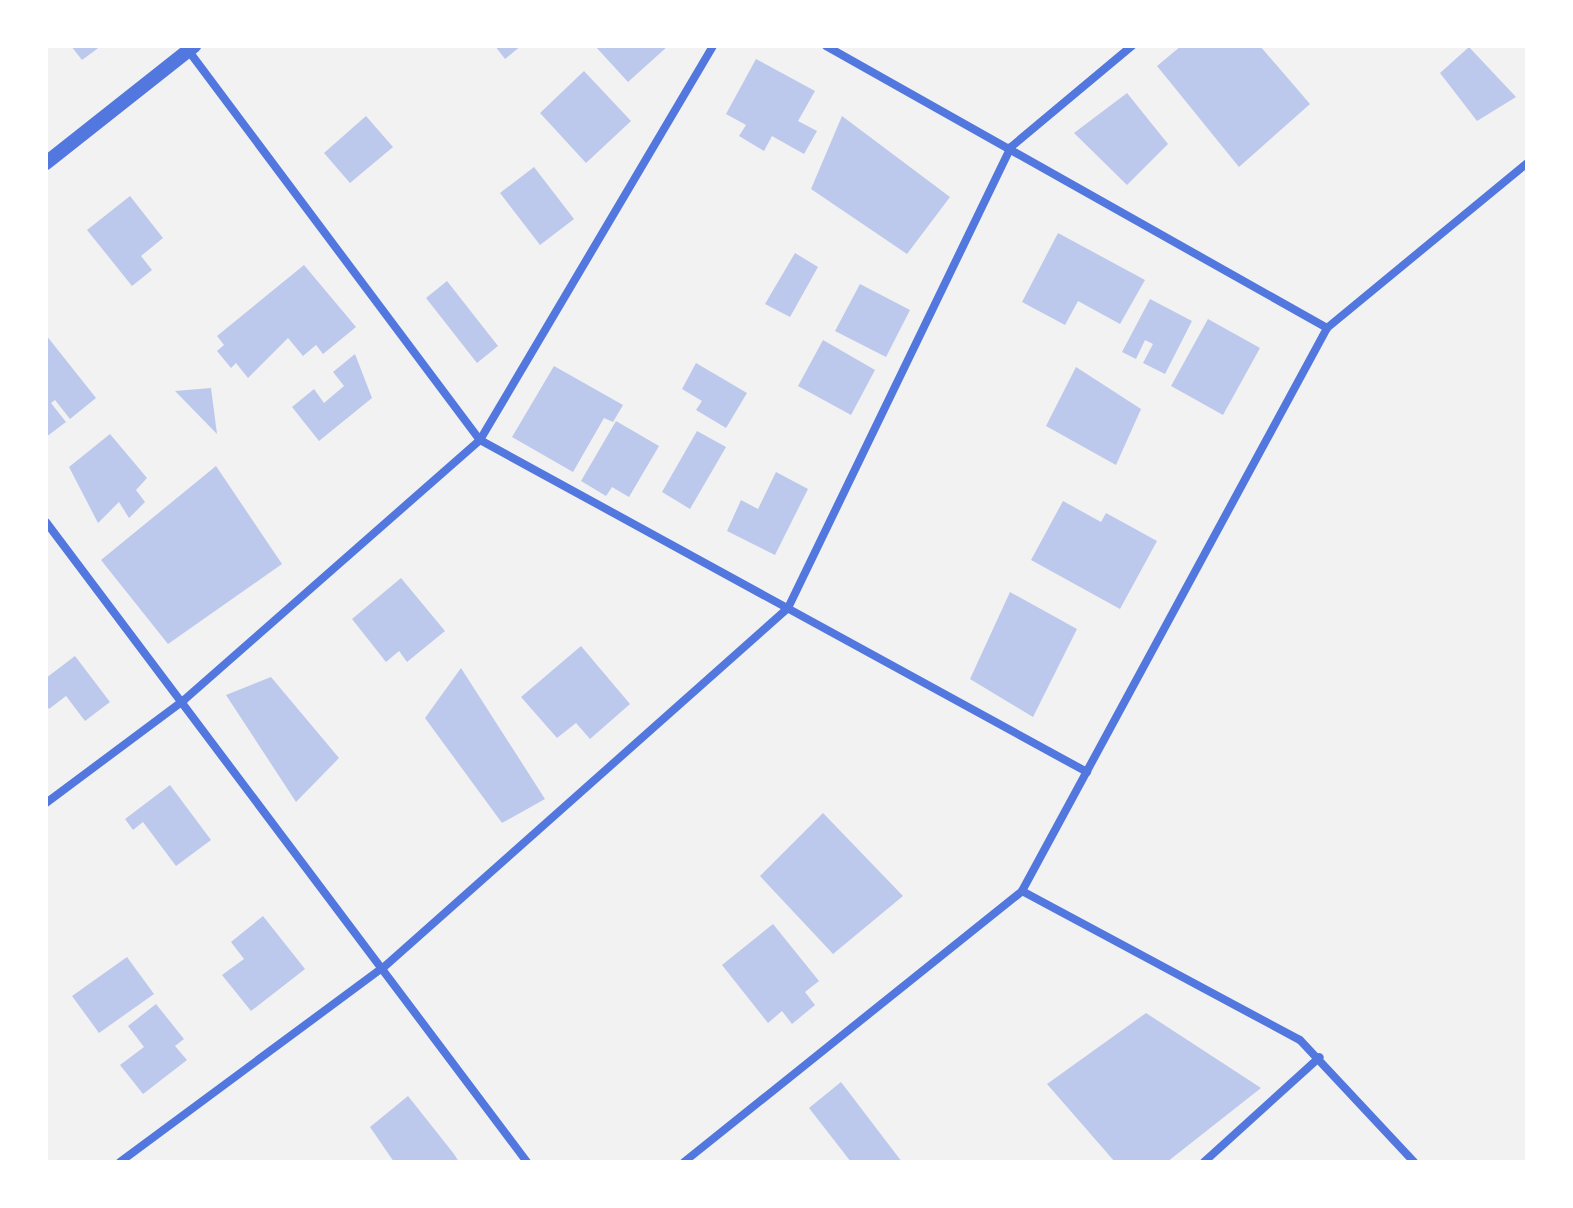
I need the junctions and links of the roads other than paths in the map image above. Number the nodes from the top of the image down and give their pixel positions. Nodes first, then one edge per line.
1 (713, 46) edge
2 (826, 46) edge
3 (1132, 46) edge
4 (191, 48) edge
5 (1011, 147) junction
6 (46, 163) edge
7 (1527, 163) edge
8 (1327, 328) junction
9 (480, 440) junction
10 (46, 522) edge
11 (788, 608) junction
12 (184, 700) junction
13 (1087, 772) junction
14 (46, 803) edge
15 (1022, 891) junction
16 (384, 967) junction
17 (1320, 1057) junction
18 (120, 1162) edge
19 (527, 1162) edge
20 (684, 1162) edge
21 (1204, 1162) edge
22 (1414, 1162) edge

1 - 9 street
2 - 5 street
3 - 5 street
4 - 6 street
4 - 9 street
5 - 8 street
5 - 11 street
7 - 8 street
8 - 13 street
9 - 11 street
9 - 12 street
10 - 12 street
11 - 13 street
11 - 16 street
12 - 14 street
12 - 16 street
13 - 15 street
15 - 17 street
15 - 20 street
16 - 18 street
16 - 19 street
17 - 21 street
17 - 22 street

